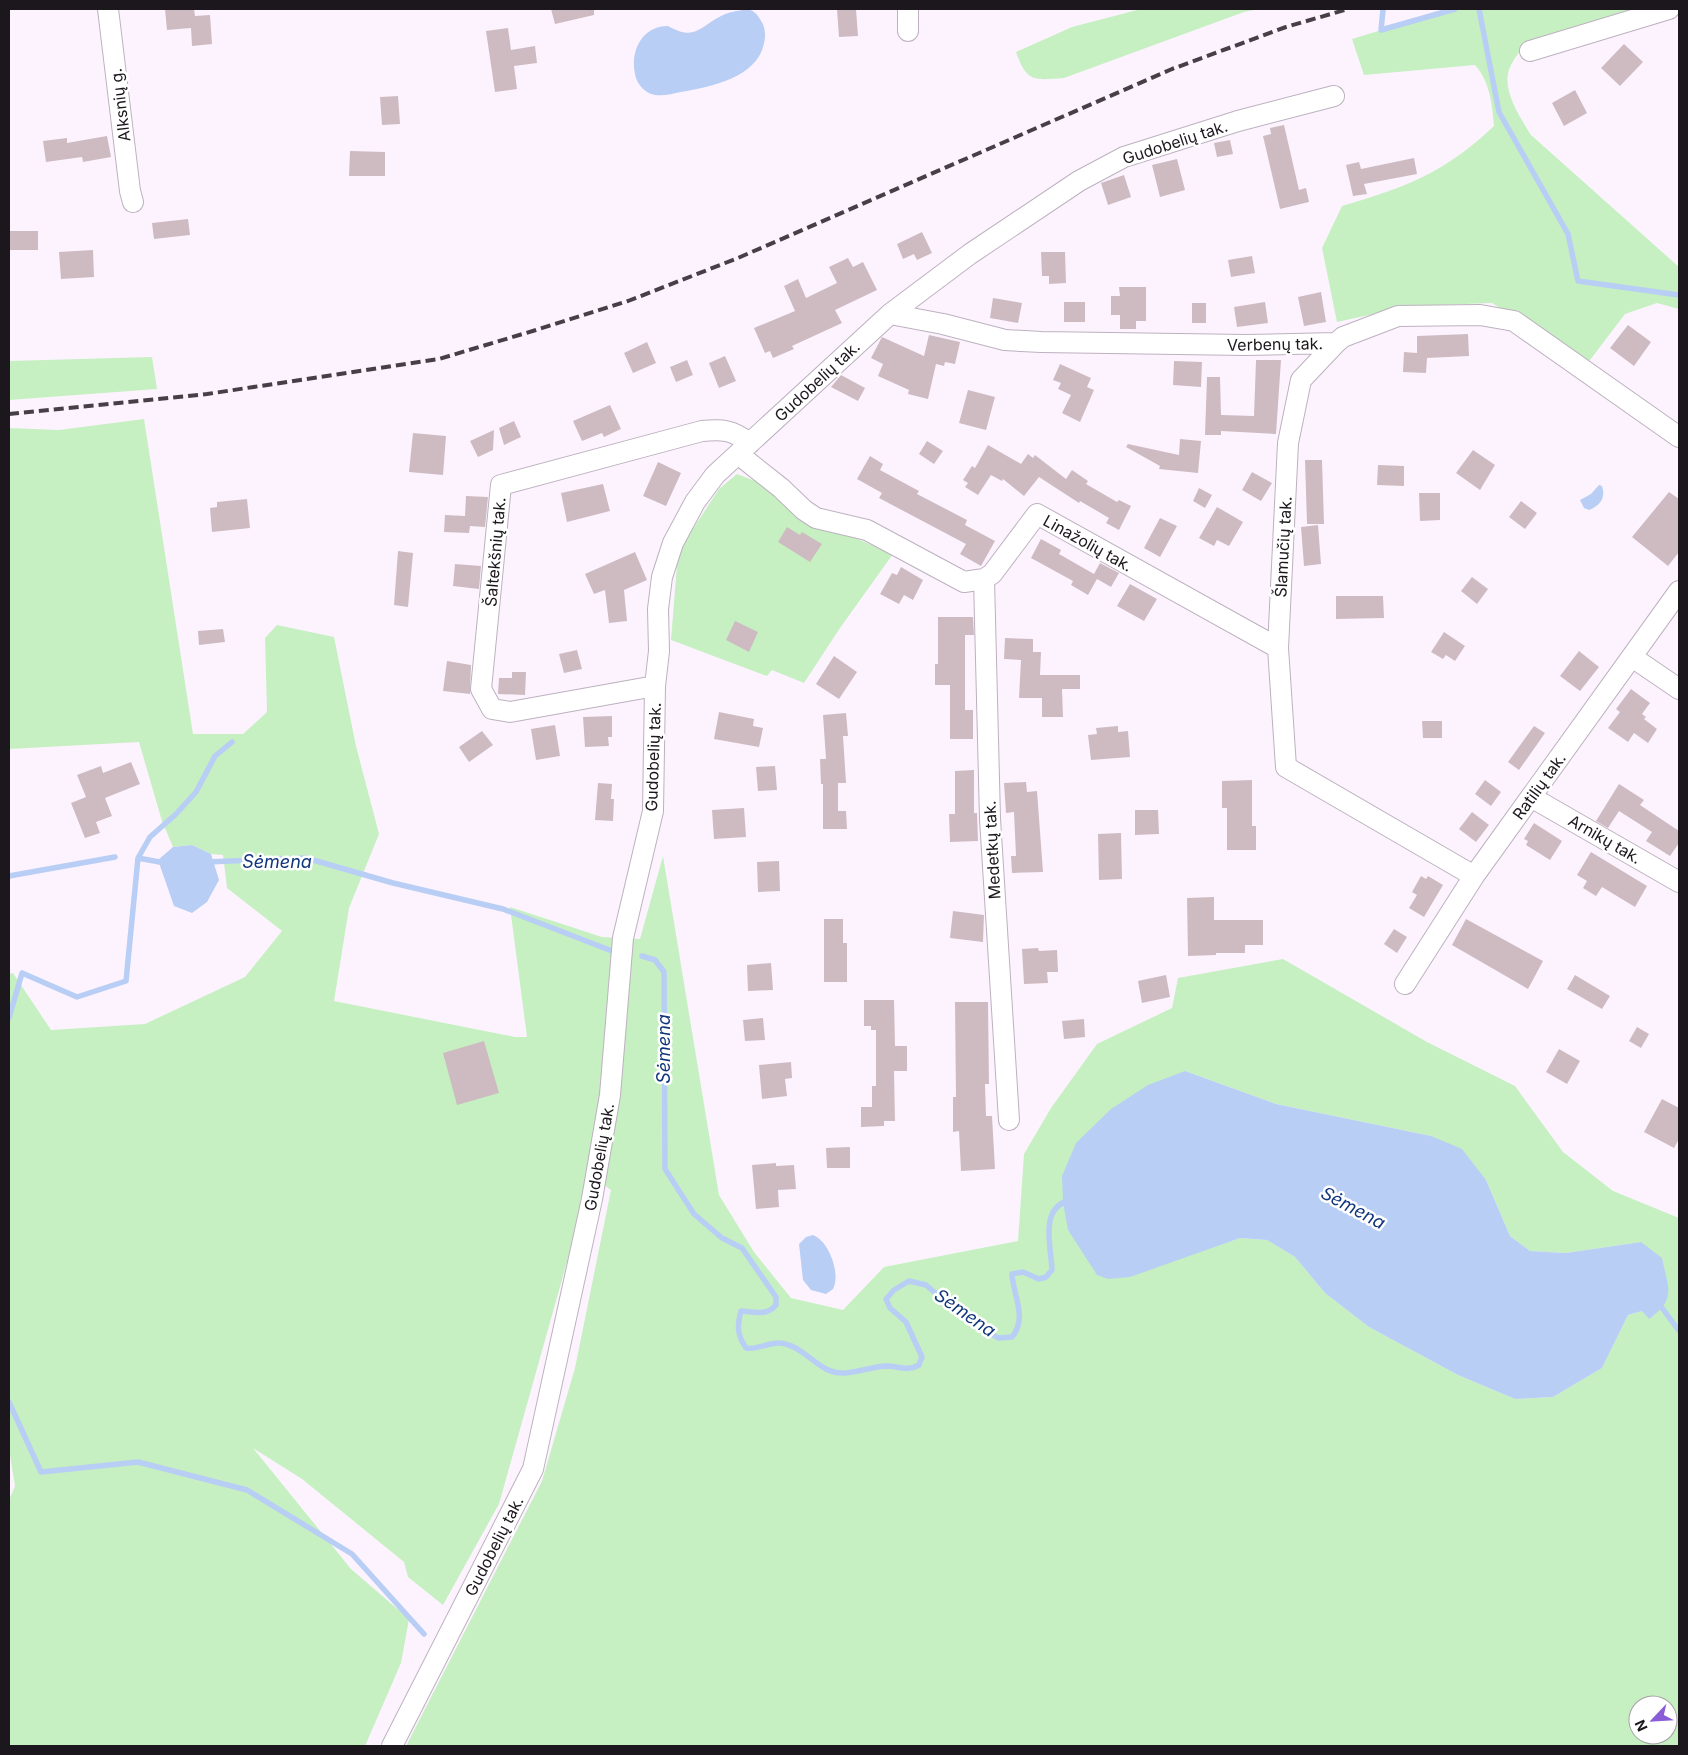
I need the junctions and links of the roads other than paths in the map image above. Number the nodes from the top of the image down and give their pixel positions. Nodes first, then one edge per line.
1 (108, 9) edge
2 (908, 9) edge
3 (1669, 9) edge
4 (908, 31) dead end
5 (1530, 51) dead end
6 (1334, 96) dead end
7 (133, 202) dead end
8 (890, 314) junction
9 (1336, 343) junction
10 (1679, 437) edge
11 (744, 449) junction
12 (984, 579) junction
13 (1679, 591) edge
14 (1278, 648) junction
15 (1632, 657) junction
16 (655, 686) junction
17 (1679, 689) edge
18 (1531, 797) junction
19 (1474, 876) junction
20 (1679, 882) edge
21 (1405, 984) dead end
22 (1009, 1120) dead end
23 (392, 1746) edge

1 - 7 street, Alksnių g.
2 - 4 street
3 - 5 street
6 - 8 street, Gudobelių tak.
8 - 9 street, Verbenų tak.
8 - 11 street, Gudobelių tak.
9 - 10 street, Verbenų tak.
9 - 14 street, Šlamučių tak.
11 - 12 street
11 - 16 street, Gudobelių tak.
11 - 16 street, Šaltekšnių tak.
12 - 14 street, Linažolių tak.
12 - 22 street, Medetkų tak.
13 - 15 street, Ratilių tak.
14 - 19 street, Šlamučių tak.
15 - 17 street
15 - 18 street, Ratilių tak.
16 - 23 street, Gudobelių tak.
18 - 19 street, Ratilių tak.
18 - 20 street, Arnikų tak.
19 - 21 street, Ratilių tak.

